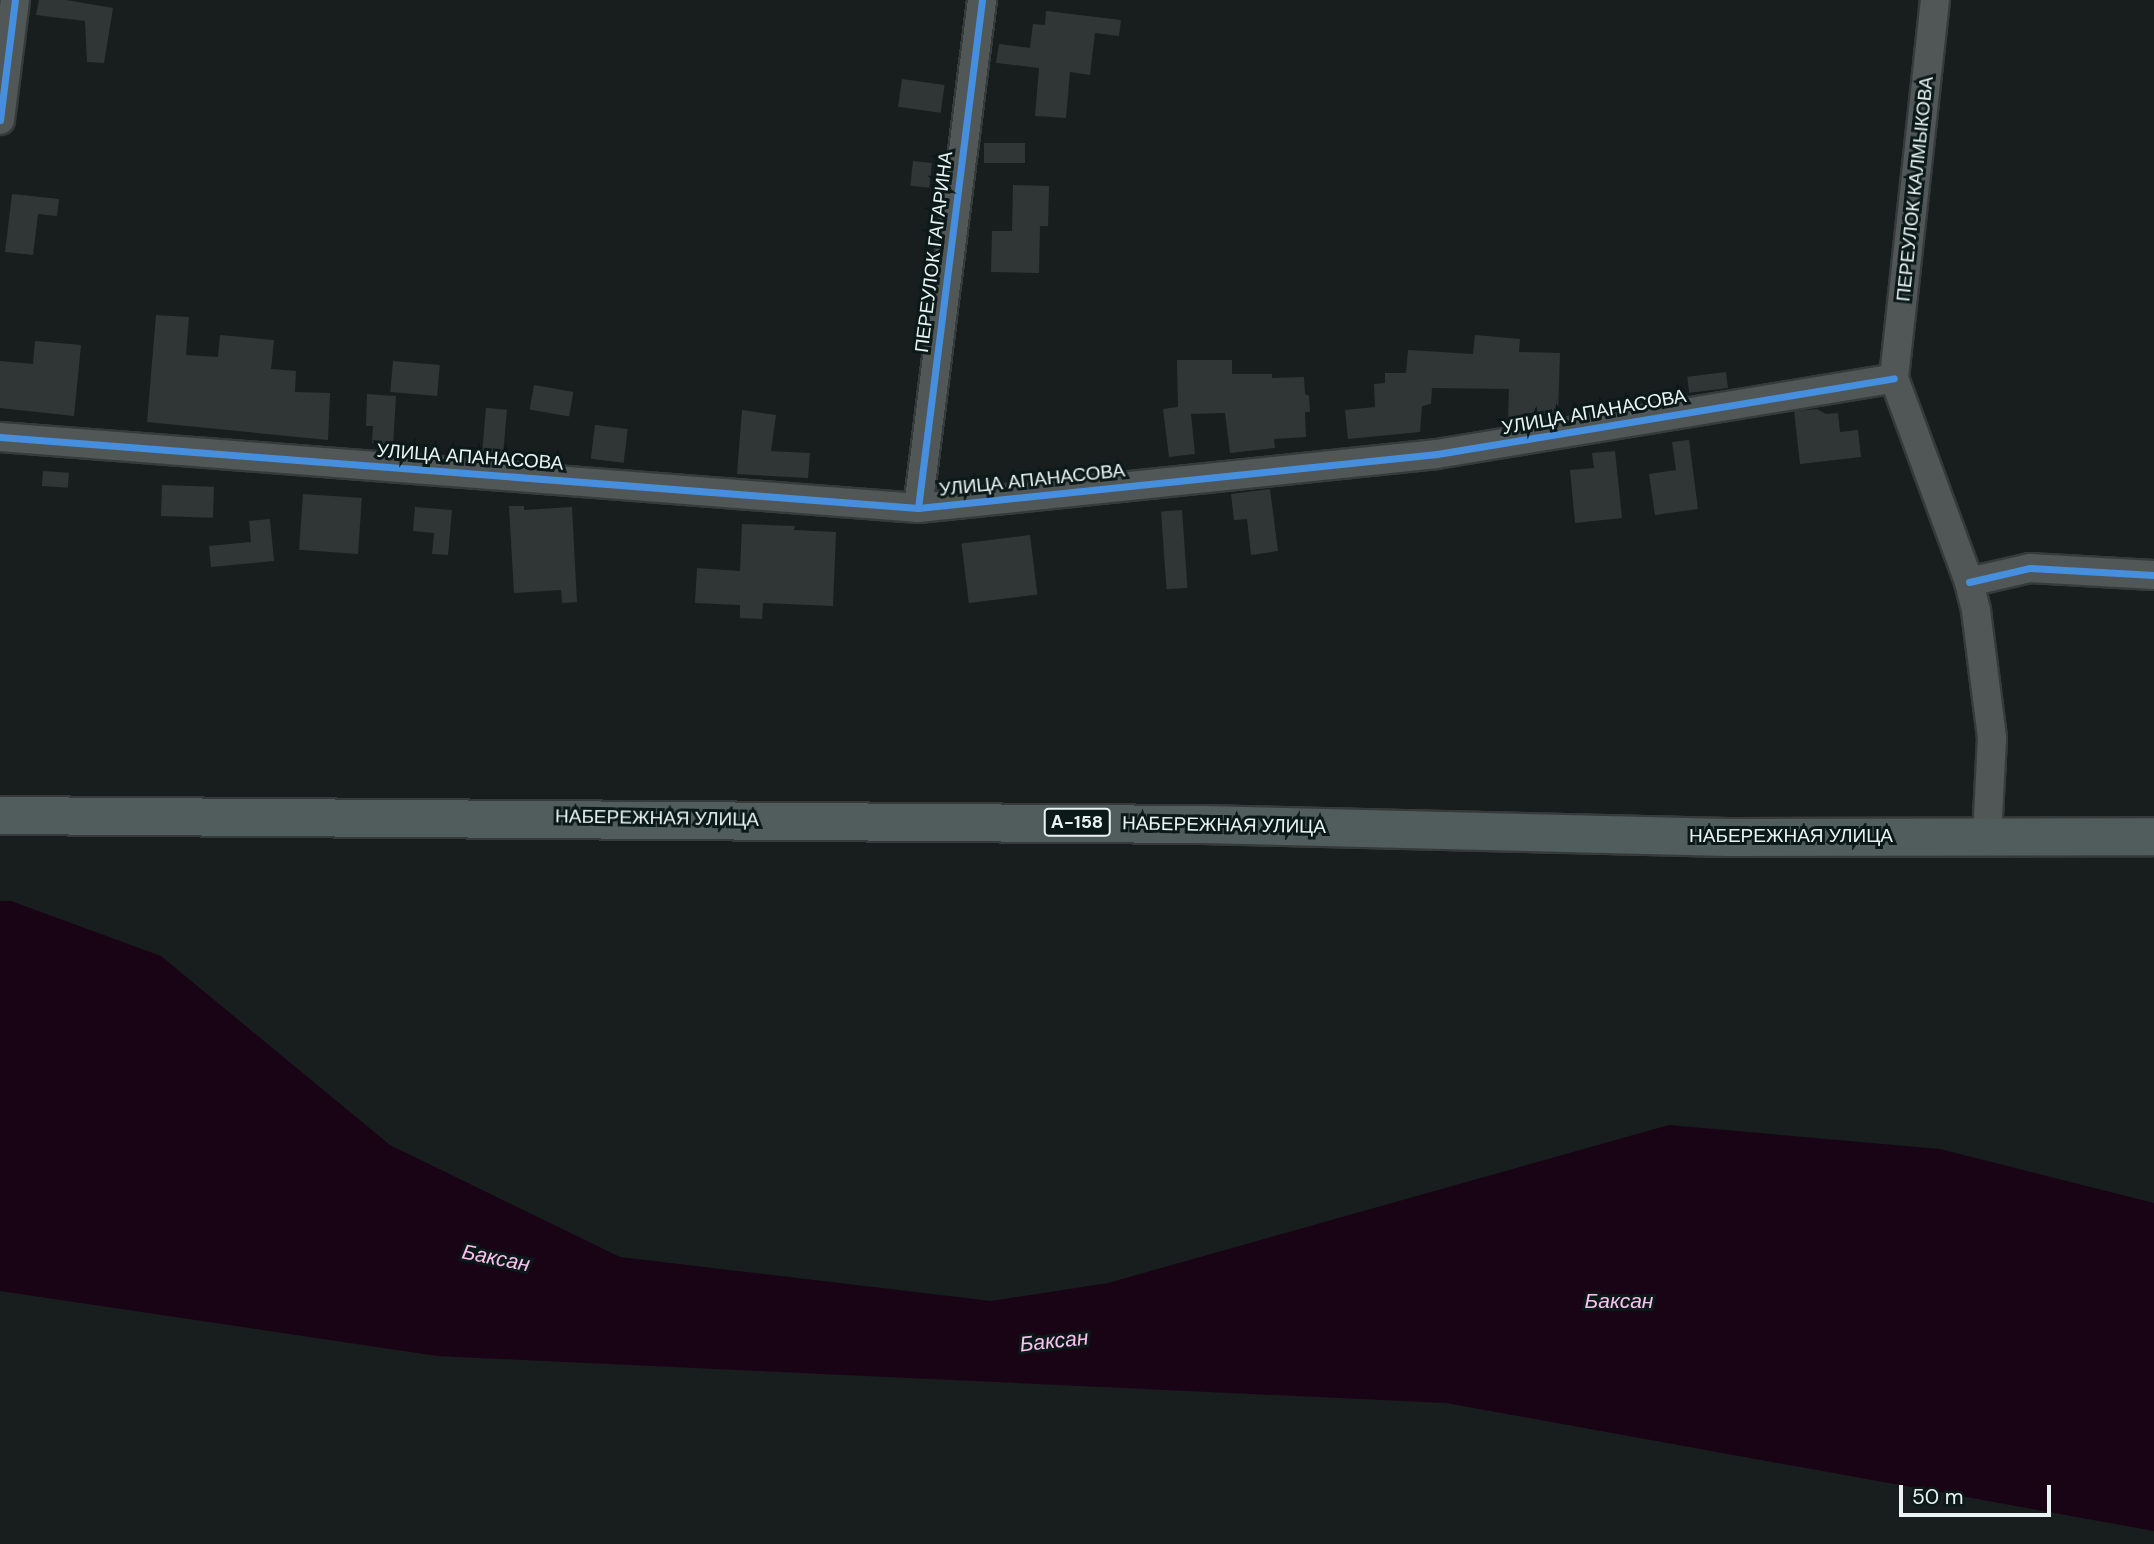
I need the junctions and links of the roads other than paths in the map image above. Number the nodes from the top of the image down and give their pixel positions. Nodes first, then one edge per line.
1 (15, 0) edge
2 (982, 0) edge
3 (1935, 0) edge
4 (0, 120) edge
5 (1894, 377) junction
6 (0, 437) edge
7 (918, 508) junction
8 (2154, 575) edge
9 (1969, 582) junction
10 (0, 815) edge
11 (1987, 836) junction
12 (2154, 836) edge

1 - 4 street
2 - 7 street, ПЕРЕУЛОК ГАГАРИНА
3 - 5 street, ПЕРЕУЛОК КАЛМЫКОВА
5 - 7 street, УЛИЦА АПАНАСОВА
5 - 9 street
6 - 7 street, УЛИЦА АПАНАСОВА
8 - 9 street
9 - 11 street
10 - 11 main road, НАБЕРЕЖНАЯ УЛИЦА / А-158
11 - 12 main road, НАБЕРЕЖНАЯ УЛИЦА / А-158

